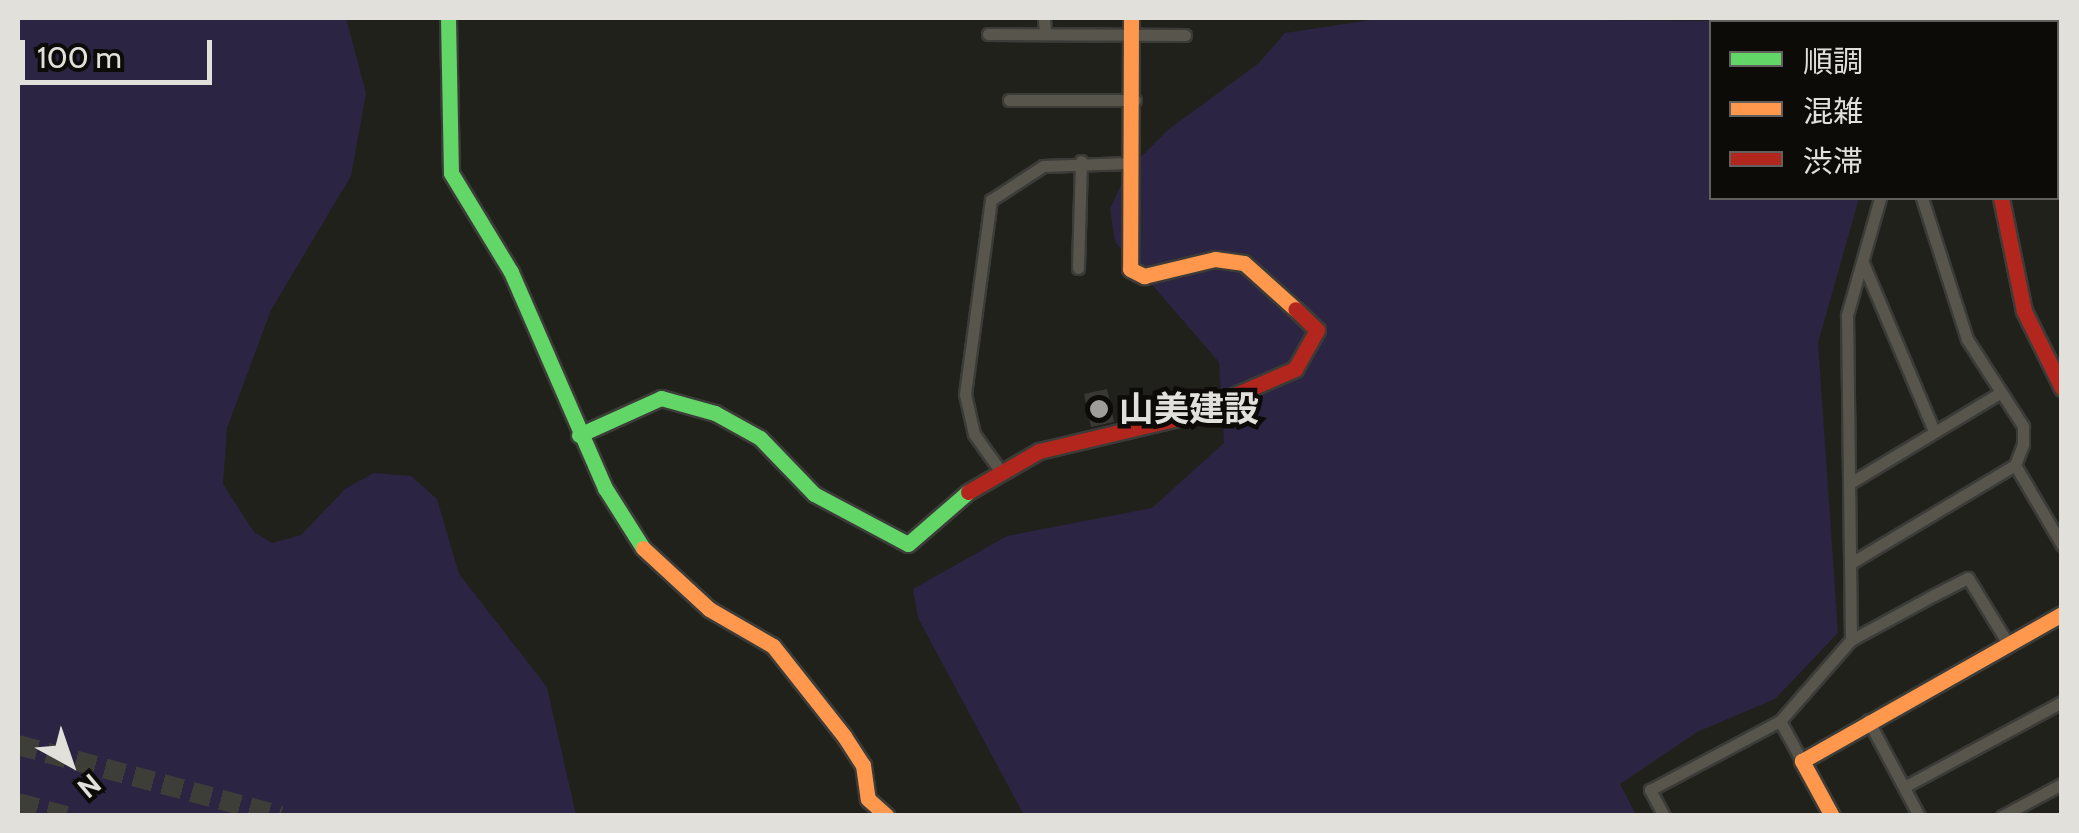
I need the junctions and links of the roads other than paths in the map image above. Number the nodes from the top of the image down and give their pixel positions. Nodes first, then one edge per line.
1 (448, 18) edge
2 (1044, 18) edge
3 (1132, 25) edge
4 (988, 34) dead end
5 (1045, 34) junction
6 (1185, 35) dead end
7 (1009, 100) dead end
8 (1135, 100) junction
9 (1081, 161) junction
10 (1128, 163) junction
11 (1879, 200) edge
12 (1923, 200) edge
13 (2001, 200) edge
14 (1862, 262) junction
15 (1078, 268) dead end
16 (2062, 388) edge
17 (1998, 394) junction
18 (1934, 431) junction
19 (579, 435) junction
20 (2015, 465) junction
21 (999, 469) junction
22 (1850, 483) junction
23 (2062, 546) edge
24 (1850, 563) junction
25 (2062, 614) edge
26 (1852, 640) junction
27 (2008, 642) junction
28 (2062, 702) edge
29 (1868, 720) junction
30 (1780, 721) junction
31 (1802, 761) junction
32 (2062, 784) edge
33 (1904, 787) junction
34 (887, 816) edge
35 (1664, 816) edge
36 (1832, 816) edge
37 (1918, 816) edge
38 (2002, 816) edge

1 - 19 street
2 - 5 street
3 - 5 street
3 - 6 street
3 - 8 street
4 - 5 street
7 - 8 street
8 - 10 street
9 - 10 street
9 - 15 street
9 - 21 street
10 - 21 street
11 - 14 street
12 - 17 street
13 - 16 street
14 - 18 street
14 - 22 street
17 - 18 street
17 - 20 street
18 - 22 street
19 - 21 street
19 - 34 street
20 - 23 street
20 - 24 street
22 - 24 street
24 - 26 street
25 - 27 street
26 - 27 street
26 - 30 street
27 - 29 street
28 - 33 street
29 - 31 street
29 - 33 street
30 - 31 street
30 - 35 street
31 - 36 street
32 - 38 street
33 - 37 street

